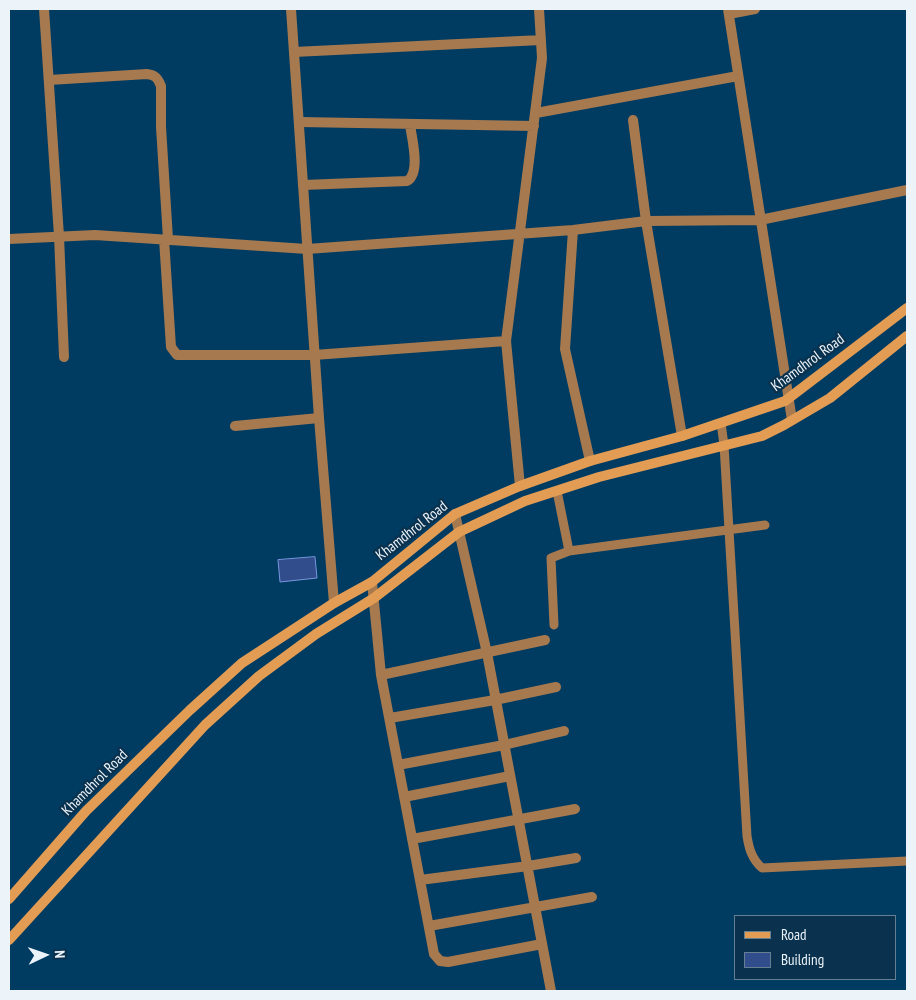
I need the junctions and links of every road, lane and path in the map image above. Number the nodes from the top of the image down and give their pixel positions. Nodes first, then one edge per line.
1 (44, 9) edge
2 (291, 9) edge
3 (539, 9) edge
4 (755, 9) edge
5 (728, 11) edge
6 (541, 40) junction
7 (294, 52) junction
8 (738, 76) junction
9 (49, 80) junction
10 (536, 113) junction
11 (633, 120) dead end
12 (298, 122) junction
13 (410, 125) junction
14 (534, 126) junction
15 (303, 184) junction
16 (907, 190) edge
17 (760, 220) junction
18 (646, 221) junction
19 (572, 230) junction
20 (520, 233) junction
21 (59, 236) junction
22 (9, 239) edge
23 (166, 239) junction
24 (307, 249) junction
25 (907, 308) edge
26 (907, 336) edge
27 (506, 342) junction
28 (314, 355) junction
29 (64, 357) dead end
30 (788, 399) junction
31 (318, 418) junction
32 (792, 420) junction
33 (721, 423) junction
34 (235, 426) dead end
35 (682, 436) junction
36 (724, 446) junction
37 (590, 461) junction
38 (520, 486) junction
39 (557, 491) junction
40 (455, 514) junction
41 (765, 525) dead end
42 (729, 530) junction
43 (460, 532) junction
44 (569, 551) junction
45 (372, 582) junction
46 (374, 598) junction
47 (334, 603) junction
48 (554, 625) dead end
49 (545, 640) dead end
50 (487, 653) junction
51 (381, 675) junction
52 (556, 686) dead end
53 (495, 700) junction
54 (390, 718) junction
55 (564, 731) dead end
56 (504, 745) junction
57 (398, 765) junction
58 (510, 776) junction
59 (404, 797) junction
60 (575, 809) dead end
61 (519, 821) junction
62 (412, 840) junction
63 (576, 858) dead end
64 (907, 861) edge
65 (528, 866) junction
66 (420, 880) junction
67 (592, 897) dead end
68 (9, 899) edge
69 (535, 908) junction
70 (429, 926) junction
71 (9, 940) edge
72 (542, 944) junction
73 (551, 991) edge

1 - 9 street
2 - 7 street
3 - 6 street
4 - 5 street
5 - 8 street
6 - 7 street
6 - 10 street
7 - 12 street
8 - 10 street
8 - 17 street
9 - 21 street
9 - 23 street
10 - 14 street
11 - 18 street
12 - 13 street
12 - 15 street
13 - 14 street
13 - 15 street
14 - 20 street
15 - 24 street
16 - 17 street
17 - 18 street
17 - 30 street
18 - 19 street
18 - 35 street
19 - 20 street
19 - 37 street
20 - 24 street
20 - 27 street
21 - 22 street
21 - 23 street
21 - 29 street
23 - 24 street
23 - 28 street
24 - 28 street
25 - 30 main road, Khamdhrol Road
26 - 32 main road, Khamdhrol Road
27 - 28 street
27 - 38 street
28 - 31 street
30 - 32 street
30 - 33 main road, Khamdhrol Road
31 - 34 street
31 - 47 street
32 - 36 main road, Khamdhrol Road
33 - 35 main road, Khamdhrol Road
33 - 36 lane
35 - 37 main road, Khamdhrol Road
36 - 39 main road, Khamdhrol Road
36 - 42 lane
37 - 38 main road, Khamdhrol Road
38 - 40 main road, Khamdhrol Road
39 - 43 main road, Khamdhrol Road
39 - 44 lane
40 - 43 street
40 - 45 main road, Khamdhrol Road
41 - 42 lane
42 - 44 lane
42 - 64 lane
43 - 46 main road, Khamdhrol Road
43 - 50 street
44 - 48 lane
45 - 46 street
45 - 47 main road, Khamdhrol Road
46 - 51 street
46 - 71 main road, Khamdhrol Road
47 - 68 main road, Khamdhrol Road
49 - 50 street
50 - 51 street
50 - 53 street
51 - 54 street
52 - 53 street
53 - 54 street
53 - 56 street
54 - 57 street
55 - 56 street
56 - 57 street
56 - 58 street
57 - 59 street
58 - 59 street
58 - 61 street
59 - 62 street
60 - 61 street
61 - 62 street
61 - 65 street
62 - 66 street
63 - 65 street
65 - 66 street
65 - 69 street
66 - 70 street
67 - 69 street
69 - 70 street
69 - 72 street
70 - 72 street
72 - 73 street

